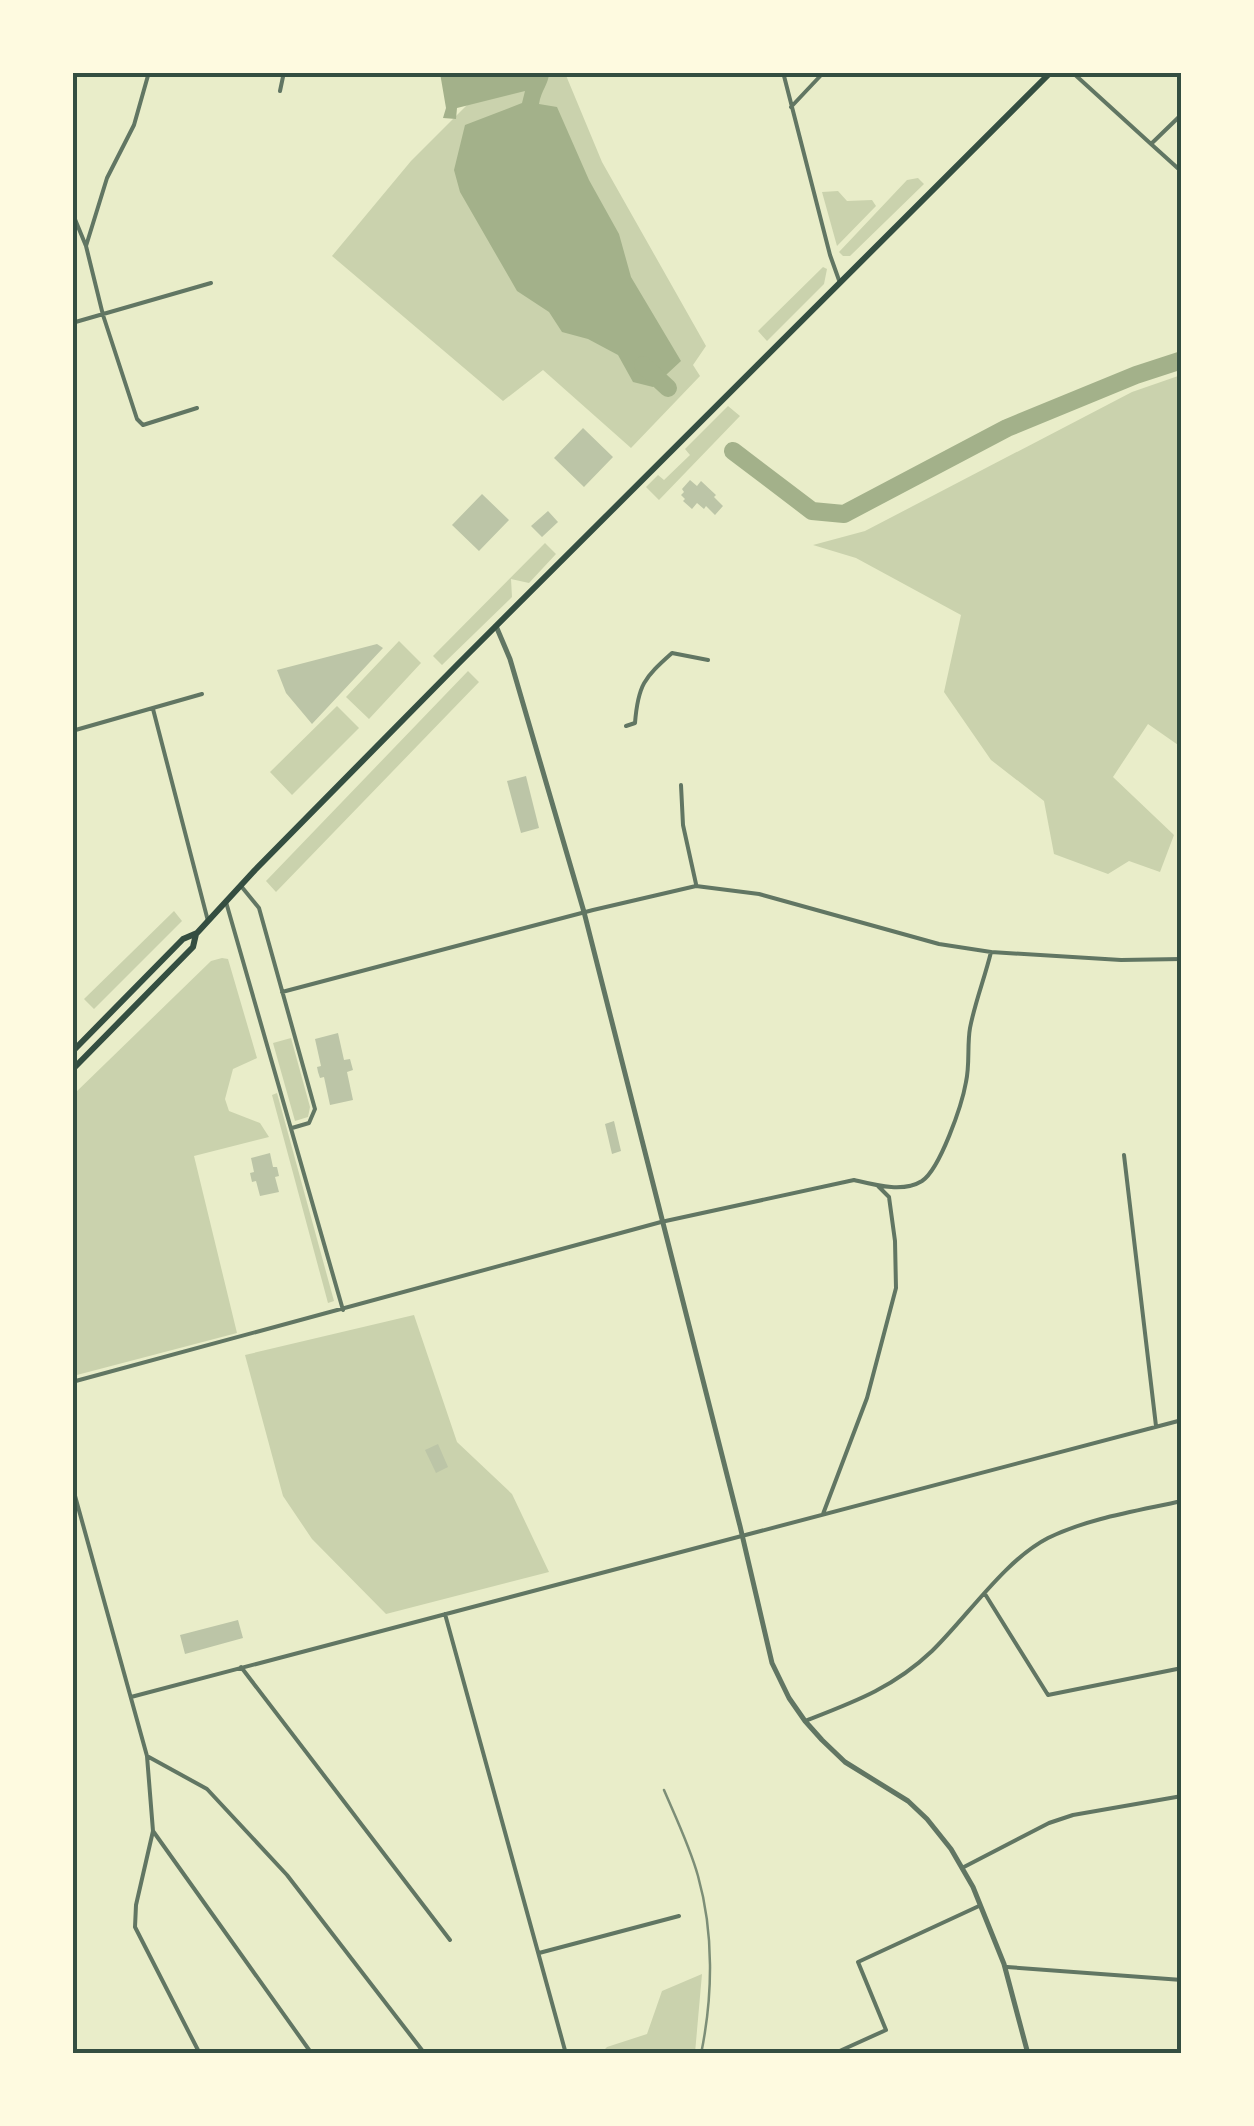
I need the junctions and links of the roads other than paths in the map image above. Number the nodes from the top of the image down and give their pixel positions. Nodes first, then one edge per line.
1 (149, 72) edge
2 (284, 72) edge
3 (783, 72) edge
4 (824, 72) edge
5 (1050, 72) edge
6 (1072, 72) edge
7 (280, 91) dead end
8 (791, 107) junction
9 (1182, 114) edge
10 (1151, 144) junction
11 (1182, 172) edge
12 (72, 212) edge
13 (86, 246) junction
14 (840, 283) junction
15 (211, 284) dead end
16 (103, 316) junction
17 (72, 323) edge
18 (197, 408) dead end
19 (496, 626) junction
20 (708, 660) dead end
21 (202, 694) dead end
22 (153, 708) junction
23 (626, 726) dead end
24 (72, 731) edge
25 (681, 785) dead end
26 (240, 886) junction
27 (696, 886) junction
28 (226, 902) junction
29 (584, 912) junction
30 (208, 921) junction
31 (197, 932) junction
32 (991, 952) junction
33 (1182, 959) edge
34 (282, 992) junction
35 (72, 1052) edge
36 (72, 1070) edge
37 (291, 1129) junction
38 (1124, 1155) dead end
39 (878, 1186) junction
40 (661, 1222) junction
41 (343, 1310) junction
42 (72, 1382) edge
43 (1182, 1420) edge
44 (1156, 1426) junction
45 (72, 1485) edge
46 (1182, 1501) edge
47 (823, 1514) junction
48 (742, 1536) junction
49 (985, 1594) junction
50 (445, 1614) junction
51 (241, 1668) junction
52 (1182, 1668) edge
53 (131, 1696) junction
54 (805, 1721) junction
55 (147, 1756) junction
56 (1182, 1796) edge
57 (153, 1831) junction
58 (962, 1868) junction
59 (981, 1905) junction
60 (679, 1916) dead end
61 (450, 1940) dead end
62 (538, 1953) junction
63 (1005, 1966) junction
64 (1182, 1980) edge
65 (72, 2046) edge
66 (199, 2051) edge
67 (78, 2054) edge
68 (190, 2054) edge
69 (312, 2054) edge
70 (425, 2054) edge
71 (566, 2054) edge
72 (833, 2054) edge
73 (1028, 2054) edge

1 - 13 street
2 - 7 street
3 - 8 street
4 - 8 street
5 - 14 main road
6 - 10 street
8 - 14 street
9 - 10 street
10 - 11 street
12 - 13 street
13 - 16 street
14 - 19 main road
15 - 16 street
16 - 17 street
16 - 18 street
19 - 26 main road
19 - 29 street
20 - 23 street
21 - 22 street
22 - 24 street
22 - 30 street
25 - 27 street
26 - 28 main road
26 - 34 street
27 - 29 street
27 - 32 street
28 - 30 main road
28 - 37 street
29 - 34 street
29 - 40 street
30 - 31 main road
31 - 35 main road
31 - 36 main road
32 - 33 street
32 - 39 street
34 - 37 street
37 - 41 street
38 - 44 street
39 - 40 street
39 - 47 street
40 - 41 street
40 - 48 street
41 - 42 street
43 - 44 street
44 - 47 street
45 - 53 street
46 - 49 street
47 - 48 street
48 - 50 street
48 - 54 street
49 - 52 street
49 - 54 street
50 - 51 street
50 - 62 street
51 - 53 street
51 - 61 street
53 - 55 street
54 - 58 street
55 - 57 street
55 - 70 street
56 - 58 street
57 - 66 street
57 - 69 street
58 - 59 street
59 - 63 street
59 - 72 street
60 - 62 street
62 - 71 street
63 - 64 street
63 - 73 street
65 - 67 street
66 - 68 street

